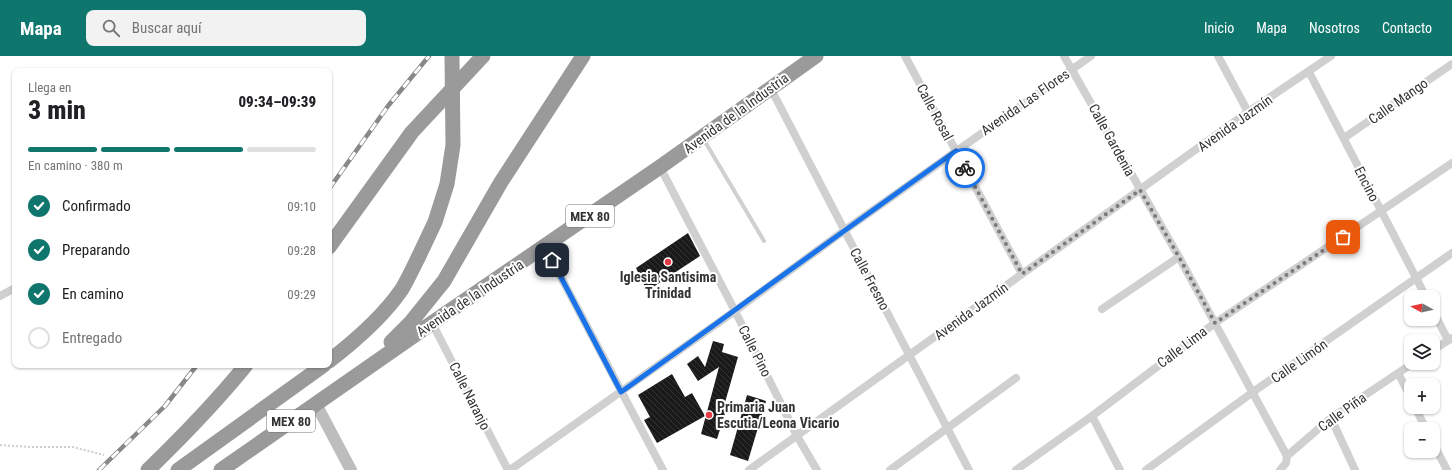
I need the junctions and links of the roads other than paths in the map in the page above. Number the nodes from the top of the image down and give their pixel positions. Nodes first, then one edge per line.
1 (452, 56) edge
2 (483, 56) edge
3 (816, 56) edge
4 (905, 56) edge
5 (1064, 56) edge
6 (1091, 56) edge
7 (1218, 56) edge
8 (1330, 56) edge
9 (581, 58) edge
10 (1452, 64) edge
11 (1072, 70) junction
12 (1309, 72) junction
13 (771, 89) junction
14 (1248, 112) junction
15 (702, 137) junction
16 (1344, 138) junction
17 (956, 151) junction
18 (1452, 163) edge
19 (660, 168) junction
20 (1140, 190) junction
21 (1381, 211) junction
22 (844, 230) junction
23 (764, 241) dead end
24 (332, 243) edge
25 (545, 247) junction
26 (1452, 253) edge
27 (1179, 257) junction
28 (1022, 274) junction
29 (1416, 278) junction
30 (12, 289) edge
31 (1422, 290) edge
32 (1, 294) edge
33 (1102, 309) dead end
34 (735, 311) junction
35 (432, 322) junction
36 (1215, 323) junction
37 (1440, 323) edge
38 (1450, 339) edge
39 (1440, 345) edge
40 (910, 355) junction
41 (332, 359) edge
42 (244, 368) edge
43 (320, 368) edge
44 (1404, 369) edge
45 (361, 373) junction
46 (1398, 373) junction
47 (1016, 378) dead end
48 (1404, 385) edge
49 (621, 392) junction
50 (1253, 392) junction
51 (316, 404) junction
52 (1092, 416) junction
53 (1331, 418) junction
54 (948, 427) junction
55 (797, 436) junction
56 (1440, 458) edge
57 (1287, 463) edge
58 (148, 470) edge
59 (178, 470) edge
60 (221, 470) edge
61 (351, 470) edge
62 (509, 470) edge
63 (663, 470) edge
64 (749, 470) edge
65 (816, 470) edge
66 (890, 470) edge
67 (969, 470) edge
68 (1016, 470) edge
69 (1120, 470) edge
70 (1146, 470) edge
71 (1280, 470) edge
72 (1355, 470) edge
73 (1446, 470) edge

1 - 41 highway, bridge
2 - 24 highway
3 - 13 highway, Avenida de la Industria / MEX 80
4 - 17 street, Calle Rosal
5 - 11 street, Calle Gardenia
6 - 11 street, Avenida Las Flores
7 - 14 street
8 - 12 street, Avenida Jazmín
9 - 45 highway
10 - 16 street, Calle Mango
11 - 17 street, Avenida Las Flores
11 - 20 street, Calle Gardenia
12 - 14 street, Avenida Jazmín
12 - 16 street, Encino
13 - 15 highway, Avenida de la Industria / MEX 80
13 - 22 street, Calle Fresno
14 - 20 street, Avenida Jazmín
15 - 19 highway, Avenida de la Industria / MEX 80
15 - 23 lane
16 - 21 street, Encino
17 - 22 street, Avenida Las Flores
17 - 28 street, Calle Rosal
18 - 21 street, Calle Lima
19 - 25 highway, Avenida de la Industria / MEX 80
19 - 34 street, Calle Pino
20 - 27 street, Calle Gardenia
20 - 28 street, Avenida Jazmín
21 - 29 street, Encino
21 - 36 street, Calle Lima
22 - 34 street, Avenida Las Flores
22 - 40 street, Calle Fresno
25 - 35 highway, Avenida de la Industria / MEX 80
25 - 49 street
26 - 29 street, Calle Limón
27 - 33 street
27 - 36 street, Calle Gardenia
28 - 40 street, Avenida Jazmín
29 - 31 street, Encino
29 - 50 street, Calle Limón
30 - 32 street
34 - 49 street, Avenida Las Flores
34 - 55 street, Calle Pino
35 - 45 highway, Avenida de la Industria / MEX 80
35 - 62 street, Calle Naranjo
36 - 50 street, Calle Gardenia
36 - 52 street, Calle Lima
37 - 38 street
38 - 39 street
40 - 54 street, Calle Fresno
40 - 55 street, Avenida Jazmín
42 - 58 highway
43 - 59 highway
44 - 46 street, Calle Piña
45 - 51 highway, Avenida de la Industria / MEX 80
46 - 48 street
46 - 53 street, Calle Piña
47 - 54 street
49 - 62 street, Avenida Las Flores
49 - 63 street
50 - 57 street, Calle Gardenia
50 - 70 street, Calle Limón
51 - 60 highway, Avenida de la Industria / MEX 80
51 - 61 street
52 - 68 street, Calle Lima
52 - 69 street
53 - 57 street, Calle Piña
53 - 72 street
54 - 66 street
54 - 67 street, Calle Fresno
55 - 64 street, Avenida Jazmín
55 - 65 street, Calle Pino
56 - 73 street
57 - 71 street, Calle Piña

